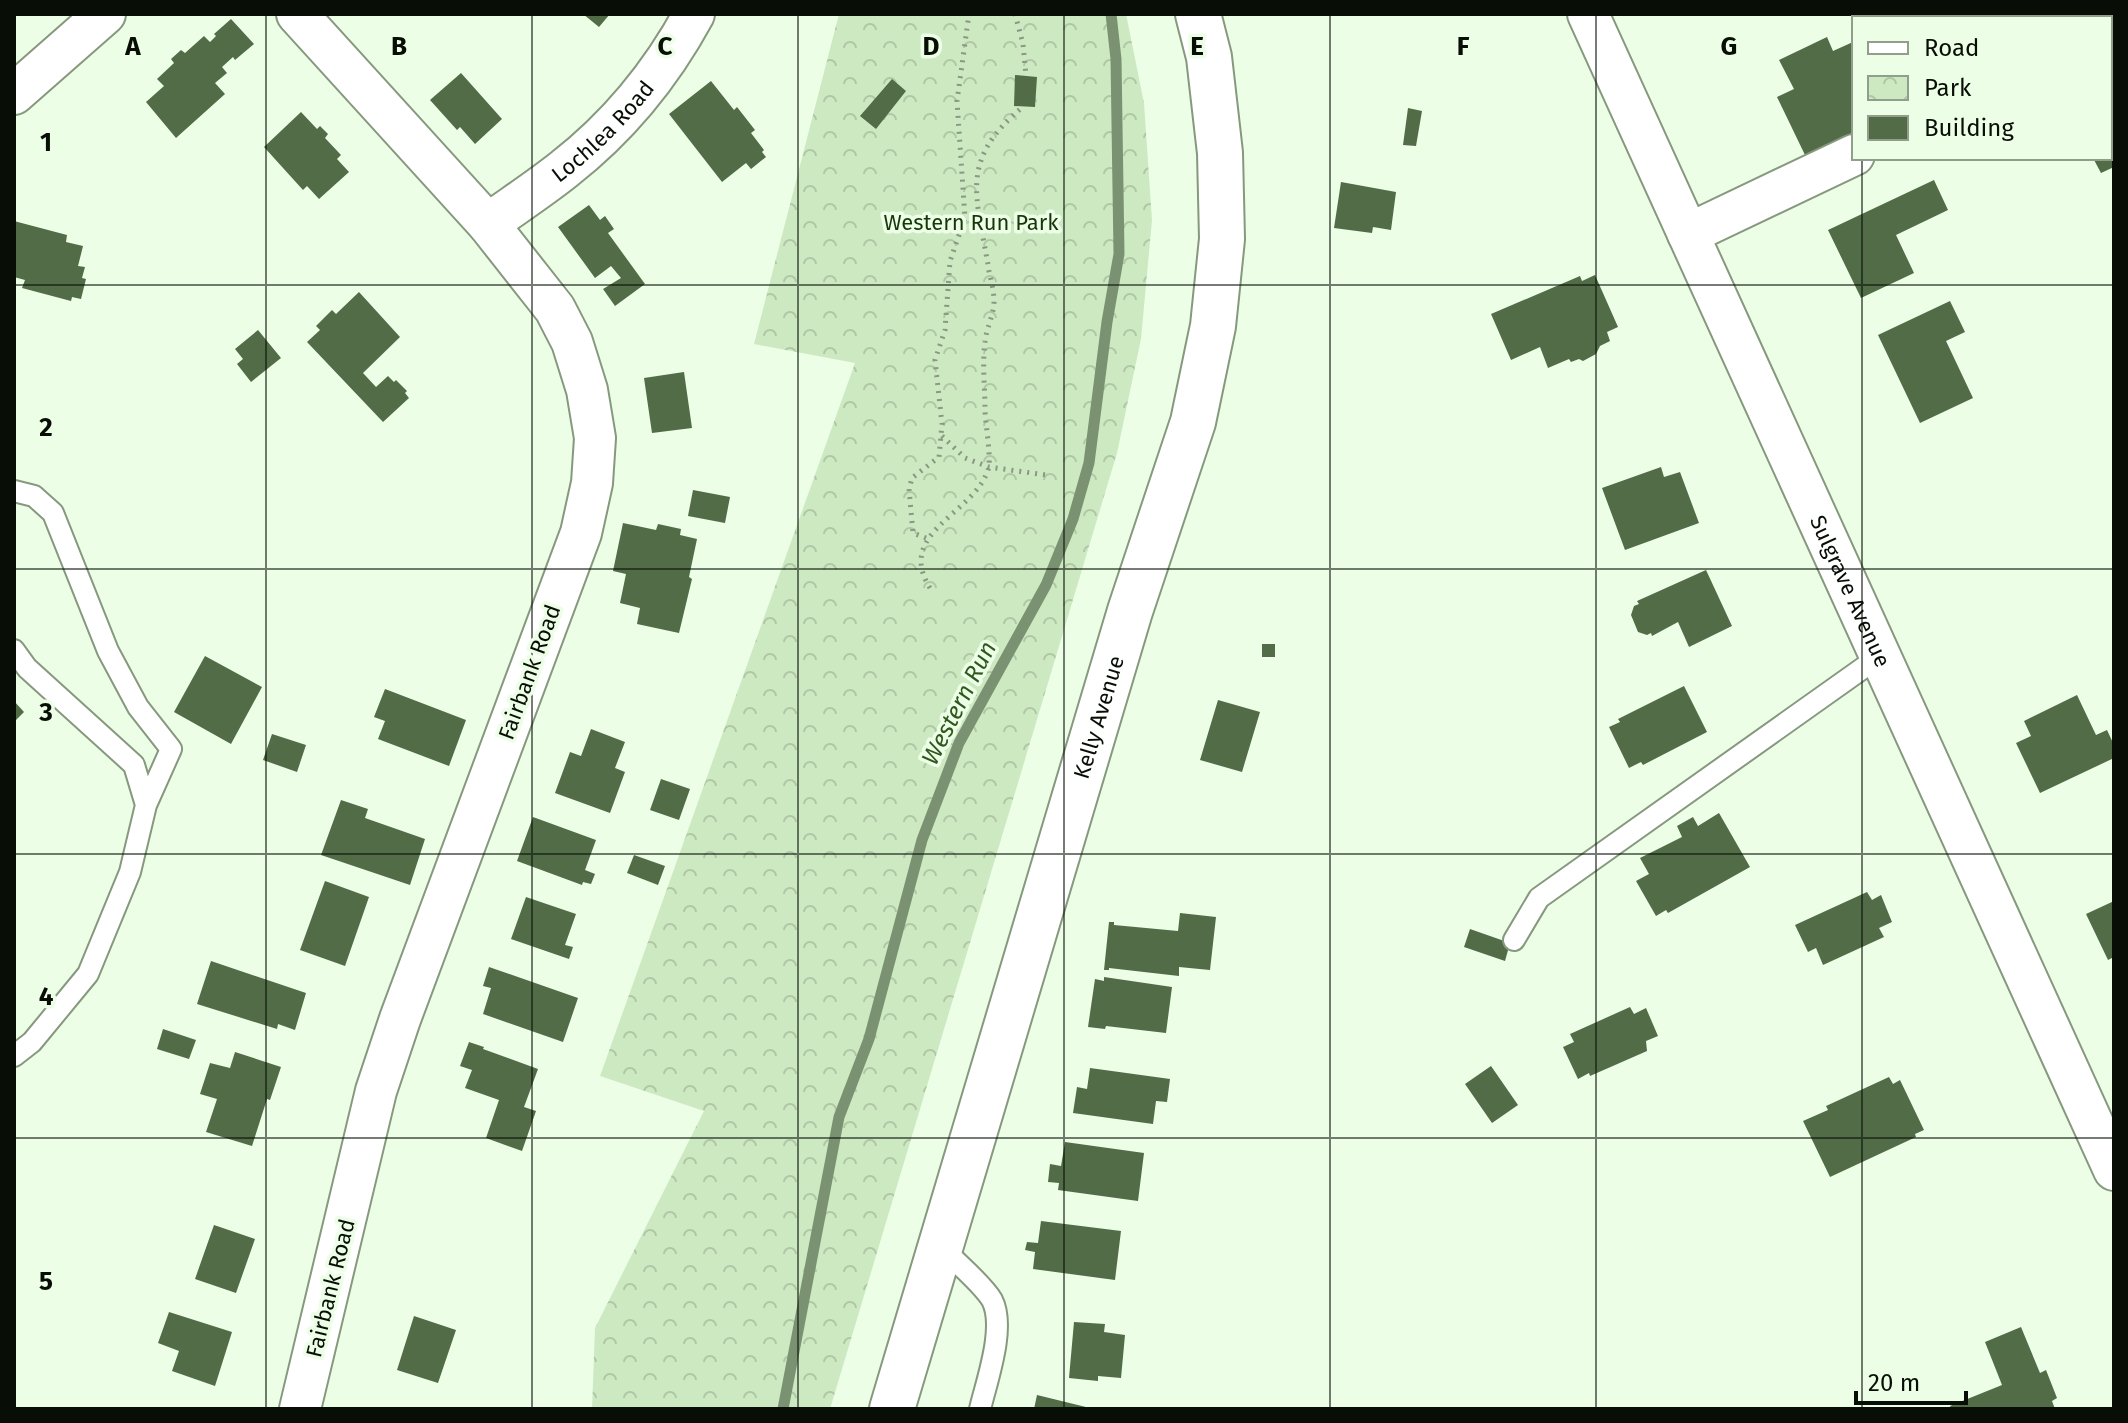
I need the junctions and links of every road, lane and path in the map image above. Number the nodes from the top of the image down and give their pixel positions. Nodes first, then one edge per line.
1 (105, 14) edge
2 (297, 14) edge
3 (694, 14) edge
4 (969, 14) edge
5 (1015, 14) edge
6 (1198, 14) edge
7 (1588, 14) edge
8 (1026, 76) dead end
9 (14, 94) edge
10 (1024, 106) dead end
11 (1852, 156) edge
12 (488, 224) junction
13 (1688, 234) junction
14 (941, 436) junction
15 (989, 467) junction
16 (1046, 475) dead end
17 (14, 491) edge
18 (926, 538) junction
19 (930, 588) dead end
20 (14, 650) edge
21 (1880, 656) junction
22 (146, 805) junction
23 (1514, 940) dead end
24 (14, 1056) edge
25 (2114, 1170) edge
26 (941, 1246) junction
27 (300, 1409) edge
28 (892, 1409) edge
29 (980, 1409) edge

1 - 9 street
2 - 12 street, Fairbank Road
3 - 12 street, Lochlea Road
4 - 14 path
5 - 8 path
6 - 26 main road, Kelly Avenue
7 - 13 street, Sulgrave Avenue
10 - 15 path
11 - 13 street
12 - 27 street, Fairbank Road
13 - 21 street, Sulgrave Avenue
14 - 15 path
14 - 18 path
15 - 16 path
15 - 18 path
17 - 22 lane
18 - 19 path
20 - 22 lane
21 - 23 lane
21 - 25 street, Sulgrave Avenue
22 - 24 lane
26 - 28 main road, Kelly Avenue
26 - 29 lane

